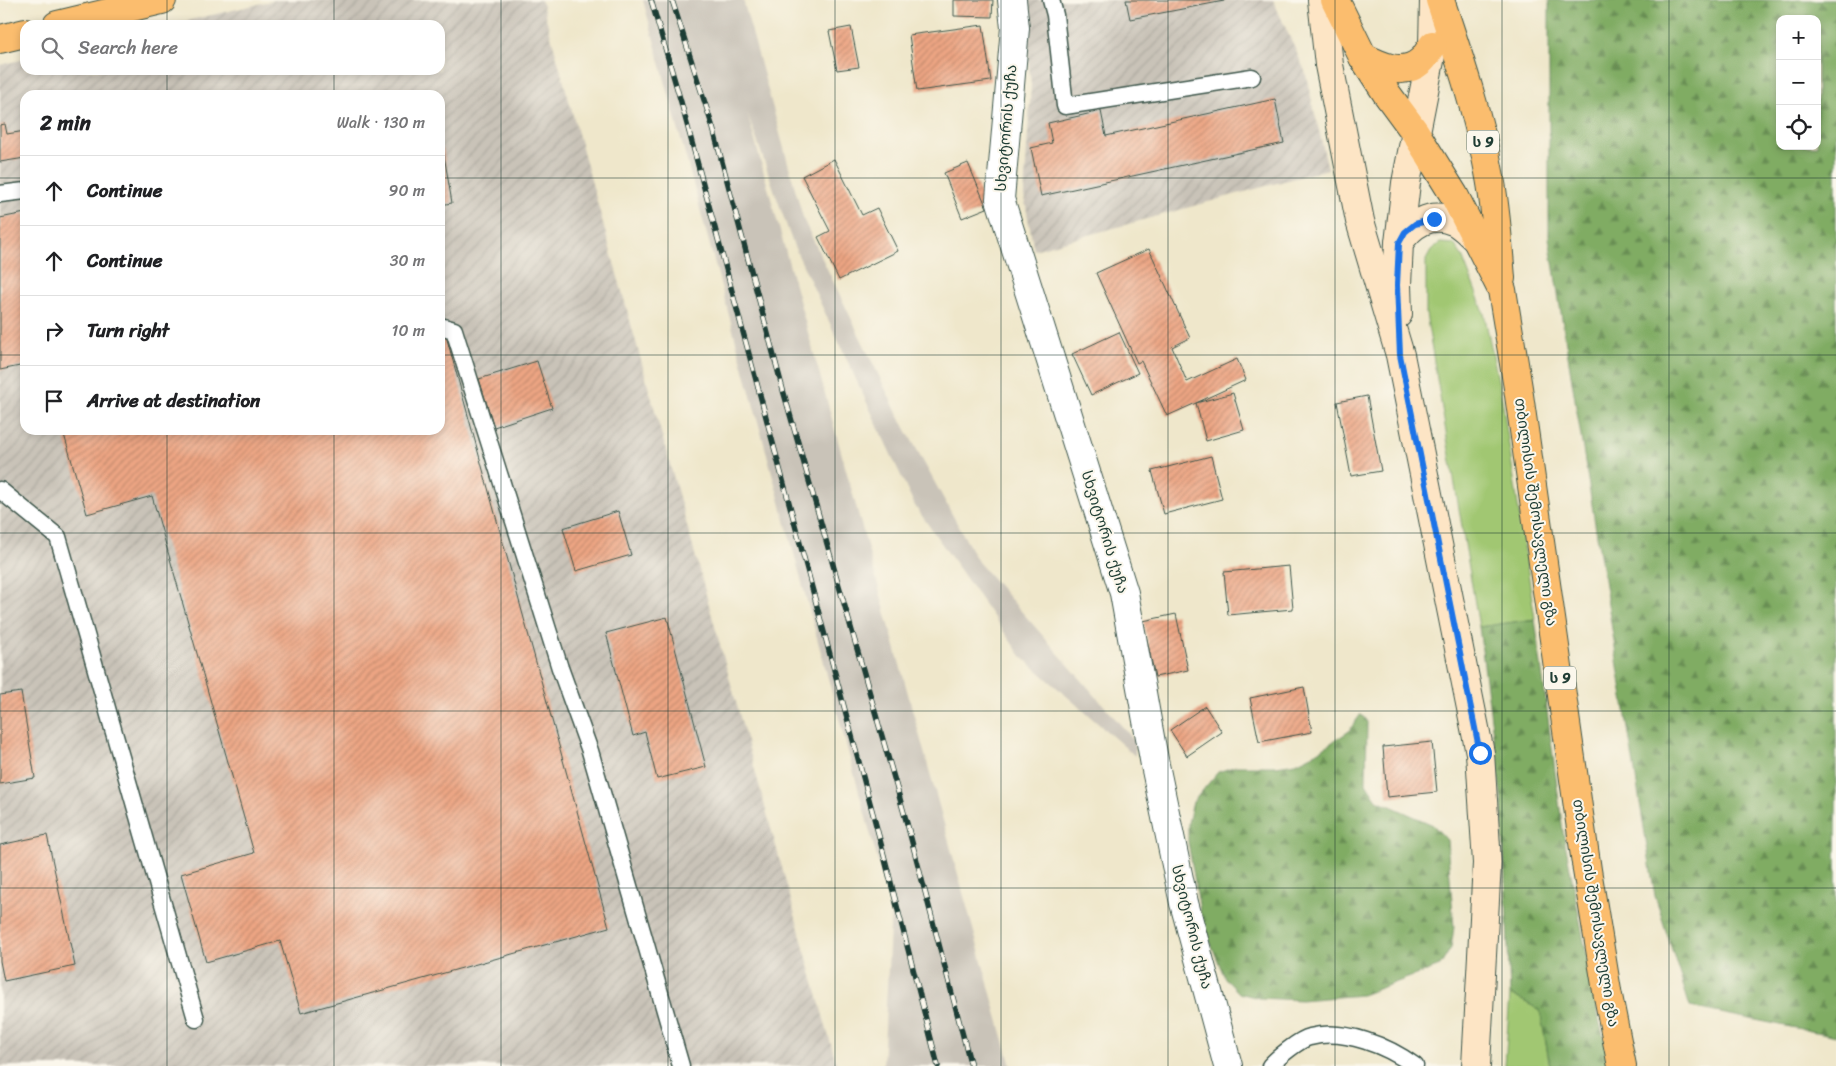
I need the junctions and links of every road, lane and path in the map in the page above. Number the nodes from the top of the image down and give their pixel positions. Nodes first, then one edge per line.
1 (162, 0) edge
2 (1012, 0) edge
3 (1051, 0) edge
4 (1322, 0) edge
5 (1335, 0) edge
6 (1434, 0) edge
7 (1440, 0) edge
8 (78, 20) edge
9 (20, 34) edge
10 (0, 39) edge
11 (1433, 45) junction
12 (1363, 57) junction
13 (1252, 77) dead end
14 (1414, 132) junction
15 (20, 192) edge
16 (0, 194) edge
17 (1475, 238) junction
18 (1399, 243) junction
19 (1502, 290) junction
20 (445, 327) edge
21 (1400, 355) junction
22 (0, 490) edge
23 (196, 1019) dead end
24 (680, 1066) edge
25 (1228, 1066) edge
26 (1270, 1066) edge
27 (1416, 1066) edge
28 (1476, 1066) edge
29 (1622, 1066) edge

1 - 8 main road
2 - 25 street, სხვიტორის ქუჩა
3 - 13 lane
4 - 21 main road
5 - 12 main road, თბილისის შემოსავლელი გზა / ს 9
6 - 11 main road
7 - 19 main road, ს 9
9 - 10 main road
11 - 12 main road
11 - 14 main road
12 - 14 main road, თბილისის შემოსავლელი გზა / ს 9
14 - 17 main road, თბილისის შემოსავლელი გზა / ს 9
14 - 18 main road
15 - 16 lane
17 - 18 main road
17 - 19 main road, თბილისის შემოსავლელი გზა / ს 9
18 - 21 main road
19 - 29 main road, თბილისის შემოსავლელი გზა / ს 9
20 - 24 lane
21 - 28 main road
22 - 23 lane
26 - 27 lane

